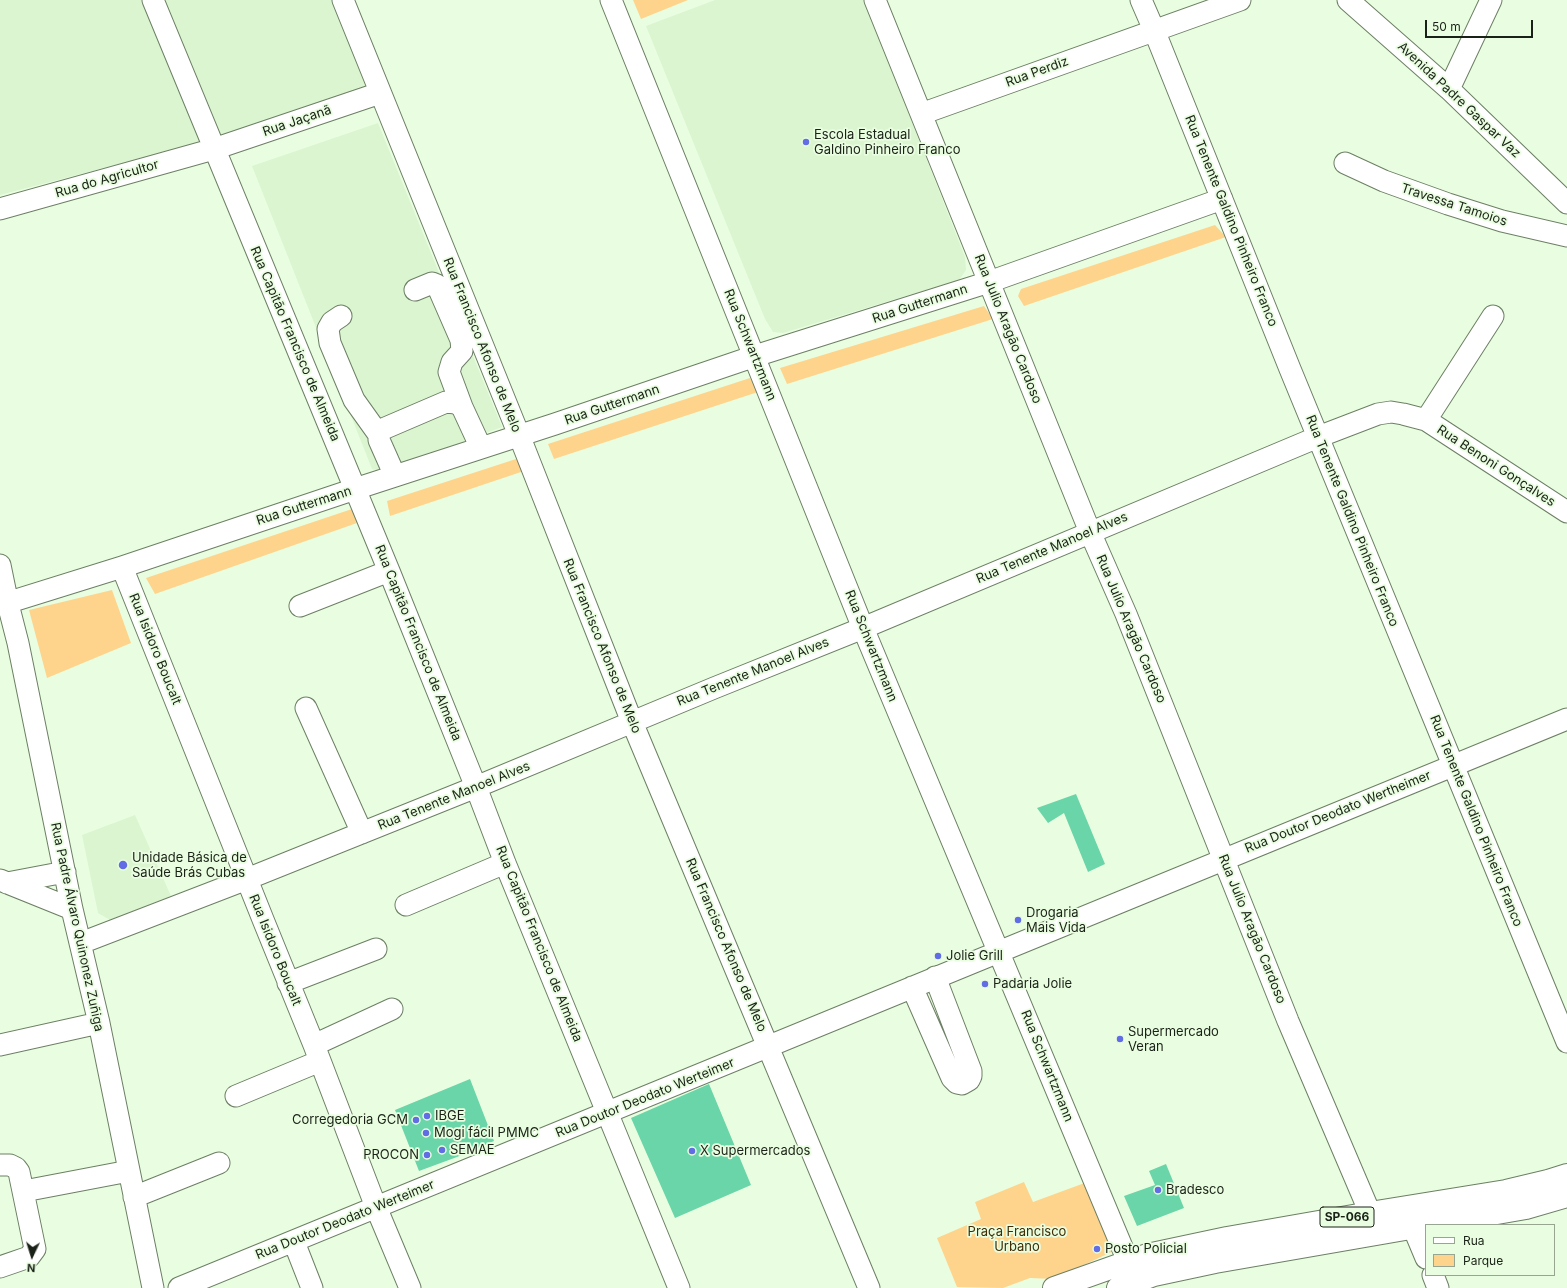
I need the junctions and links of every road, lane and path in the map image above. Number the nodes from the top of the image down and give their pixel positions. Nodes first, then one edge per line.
1 (153, 0) edge
2 (343, 0) edge
3 (611, 0) edge
4 (875, 0) edge
5 (1141, 0) edge
6 (1240, 0) edge
7 (1348, 0) edge
8 (1491, 0) edge
9 (1154, 30) junction
10 (1449, 88) junction
11 (380, 93) junction
12 (920, 114) junction
13 (214, 149) junction
14 (1345, 163) dead end
15 (1222, 199) junction
16 (1567, 203) edge
17 (0, 209) edge
18 (1567, 236) edge
19 (989, 282) junction
20 (415, 290) dead end
21 (340, 316) dead end
22 (1493, 316) dead end
23 (755, 356) junction
24 (462, 407) junction
25 (1426, 420) junction
26 (379, 435) junction
27 (519, 436) junction
28 (1318, 436) junction
29 (481, 448) junction
30 (395, 476) junction
31 (355, 489) junction
32 (1567, 512) edge
33 (1090, 532) junction
34 (0, 566) edge
35 (122, 567) junction
36 (389, 571) junction
37 (4, 604) edge
38 (300, 606) dead end
39 (863, 628) junction
40 (9, 646) edge
41 (306, 708) dead end
42 (1567, 719) edge
43 (632, 722) junction
44 (1452, 765) junction
45 (476, 787) junction
46 (362, 833) junction
47 (1224, 859) junction
48 (505, 863) junction
49 (65, 872) junction
50 (247, 879) junction
51 (4, 881) edge
52 (406, 905) dead end
53 (72, 909) junction
54 (81, 944) junction
55 (376, 949) dead end
56 (998, 951) junction
57 (935, 977) junction
58 (288, 983) junction
59 (912, 987) junction
60 (392, 1010) dead end
61 (99, 1023) junction
62 (1567, 1042) edge
63 (0, 1045) edge
64 (768, 1046) junction
65 (317, 1053) junction
66 (236, 1096) dead end
67 (608, 1113) junction
68 (219, 1162) dead end
69 (0, 1165) edge
70 (129, 1171) junction
71 (1567, 1175) edge
72 (24, 1191) junction
73 (1567, 1196) edge
74 (134, 1197) junction
75 (376, 1207) junction
76 (1370, 1213) junction
77 (1431, 1224) edge
78 (1425, 1225) edge
79 (1413, 1227) junction
80 (1386, 1231) junction
81 (294, 1242) junction
82 (1425, 1256) edge
83 (1127, 1261) junction
84 (0, 1267) edge
85 (1433, 1276) edge
86 (1131, 1286) edge
87 (153, 1288) edge
88 (179, 1288) edge
89 (312, 1288) edge
90 (410, 1288) edge
91 (679, 1288) edge
92 (869, 1288) edge
93 (1054, 1288) edge
94 (1438, 1288) edge

1 - 13 street, Rua Capitão Francisco de Almeida
2 - 11 street, Rua Francisco Afonso de Melo
3 - 23 street, Rua Schwartzmann
4 - 12 street, Rua Julio Aragão Cardoso
5 - 9 street, Rua Tenente Galdino Pinheiro Franco
6 - 9 street, Rua Perdiz
7 - 10 street, Avenida Padre Gaspar Vaz
8 - 10 street
9 - 12 street, Rua Perdiz
9 - 15 street, Rua Tenente Galdino Pinheiro Franco
10 - 16 street, Avenida Padre Gaspar Vaz
11 - 13 street, Rua Jaçanã
11 - 27 street, Rua Francisco Afonso de Melo
12 - 19 street, Rua Julio Aragão Cardoso
13 - 17 street, Rua do Agricultor
13 - 31 street, Rua Capitão Francisco de Almeida
14 - 18 street, Travessa Tamoios
15 - 19 street, Rua Guttermann
15 - 28 street, Rua Tenente Galdino Pinheiro Franco
19 - 23 street, Rua Guttermann
19 - 33 street, Rua Julio Aragão Cardoso
20 - 24 street
21 - 26 street
22 - 25 street
23 - 27 street, Rua Guttermann
23 - 39 street, Rua Schwartzmann
24 - 26 street
24 - 29 street
25 - 28 street, Rua Tenente Manoel Alves
25 - 32 street, Rua Benoni Gonçalves
26 - 30 street
27 - 29 street, Rua Guttermann
27 - 43 street, Rua Francisco Afonso de Melo
28 - 33 street, Rua Tenente Manoel Alves
28 - 44 street, Rua Tenente Galdino Pinheiro Franco
29 - 30 street, Rua Guttermann
30 - 31 street, Rua Guttermann
31 - 35 street, Rua Guttermann
31 - 36 street, Rua Capitão Francisco de Almeida
33 - 39 street, Rua Tenente Manoel Alves
33 - 47 street, Rua Julio Aragão Cardoso
34 - 37 street, Rua Padre Álvaro Quinonez Zuñiga
35 - 37 street, Rua Guttermann
35 - 50 street, Rua Isidoro Boucalt
36 - 38 street
36 - 45 street, Rua Capitão Francisco de Almeida
37 - 40 street, Rua Padre Álvaro Quinonez Zuñiga
39 - 43 street, Rua Tenente Manoel Alves
39 - 56 street, Rua Schwartzmann
40 - 49 street, Rua Padre Álvaro Quinonez Zuñiga
41 - 46 street
42 - 44 street, Rua Doutor Deodato Wertheimer
43 - 45 street, Rua Tenente Manoel Alves
43 - 64 street, Rua Francisco Afonso de Melo
44 - 47 street, Rua Doutor Deodato Wertheimer
44 - 62 street, Rua Tenente Galdino Pinheiro Franco
45 - 46 street, Rua Tenente Manoel Alves
45 - 48 street, Rua Capitão Francisco de Almeida
46 - 50 street, Rua Tenente Manoel Alves
47 - 56 street, Rua Doutor Deodato Wertheimer
47 - 76 street, Rua Julio Aragão Cardoso
48 - 52 street
48 - 67 street, Rua Capitão Francisco de Almeida
49 - 51 street
49 - 53 street, Rua Padre Álvaro Quinonez Zuñiga
50 - 54 street, Rua Tenente Manoel Alves
50 - 58 street, Rua Isidoro Boucalt
51 - 53 street
53 - 54 street, Rua Padre Álvaro Quinonez Zuñiga
54 - 61 street, Rua Padre Álvaro Quinonez Zuñiga
55 - 58 street
56 - 57 street, Rua Doutor Deodato Werteimer
56 - 83 street, Rua Schwartzmann
57 - 59 street, Rua Doutor Deodato Werteimer
57 - 59 street
58 - 65 street, Rua Isidoro Boucalt
59 - 64 street, Rua Doutor Deodato Werteimer
60 - 65 street
61 - 63 street
61 - 70 street, Rua Padre Álvaro Quinonez Zuñiga
64 - 67 street, Rua Doutor Deodato Werteimer
64 - 92 street, Rua Francisco Afonso de Melo
65 - 66 street
65 - 75 street, Rua Isidoro Boucalt
67 - 75 street, Rua Doutor Deodato Werteimer
67 - 91 street, Rua Capitão Francisco de Almeida
68 - 74 street
69 - 72 street
70 - 72 street
70 - 74 street, Rua Padre Álvaro Quinonez Zuñiga
71 - 76 highway, SP-066
72 - 84 street
73 - 77 highway, SP-066
74 - 87 street, Rua Padre Álvaro Quinonez Zuñiga
75 - 81 street, Rua Doutor Deodato Werteimer
75 - 90 street, Rua Isidoro Boucalt
76 - 80 highway
76 - 83 highway, SP-066
78 - 79 highway, SP-066
79 - 80 highway, SP-066
79 - 82 street
80 - 86 highway, SP-066
81 - 88 street, Rua Doutor Deodato Werteimer
81 - 89 street
83 - 86 street, Rua Schwartzmann
83 - 93 highway, SP-066
85 - 94 street

